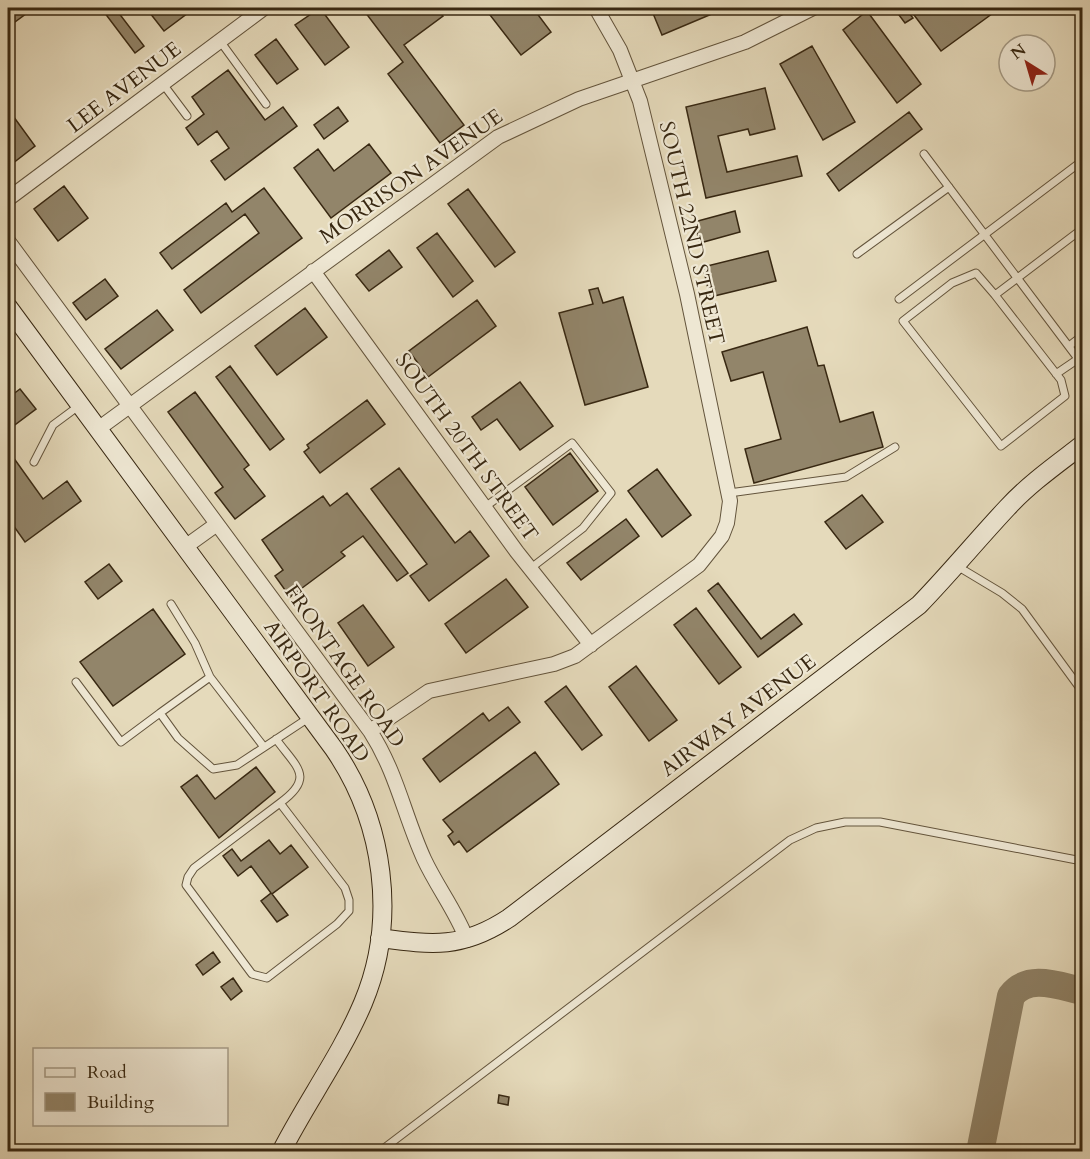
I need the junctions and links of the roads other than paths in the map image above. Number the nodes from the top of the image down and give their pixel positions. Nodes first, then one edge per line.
1 (264, 8) edge
2 (596, 8) edge
3 (813, 8) edge
4 (220, 41) junction
5 (633, 81) junction
6 (163, 84) junction
7 (266, 104) dead end
8 (187, 116) dead end
9 (924, 154) dead end
10 (1083, 161) edge
11 (949, 187) junction
12 (8, 198) edge
13 (1083, 229) edge
14 (985, 234) junction
15 (8, 241) edge
16 (857, 254) dead end
17 (313, 271) junction
18 (1018, 278) junction
19 (995, 295) junction
20 (899, 299) dead end
21 (8, 307) edge
22 (1083, 336) edge
23 (1069, 346) junction
24 (1080, 362) edge
25 (1056, 374) junction
26 (80, 405) junction
27 (129, 406) junction
28 (98, 429) junction
29 (1083, 445) edge
30 (895, 447) dead end
31 (34, 462) dead end
32 (729, 493) junction
33 (485, 507) junction
34 (216, 524) junction
35 (185, 547) junction
36 (957, 566) junction
37 (531, 568) junction
38 (171, 604) dead end
39 (591, 645) junction
40 (210, 677) junction
41 (75, 682) dead end
42 (1083, 691) edge
43 (160, 712) junction
44 (310, 717) junction
45 (370, 731) junction
46 (276, 739) junction
47 (264, 747) junction
48 (280, 803) junction
49 (1083, 861) edge
50 (380, 938) junction
51 (467, 940) junction
52 (281, 1152) edge
53 (379, 1152) edge

1 - 4 street, LEE AVENUE
2 - 5 street, SOUTH 22ND STREET
3 - 5 street, MORRISON AVENUE
4 - 6 street, LEE AVENUE
4 - 7 lane
5 - 17 street, MORRISON AVENUE
5 - 32 street, SOUTH 22ND STREET
6 - 8 lane
6 - 12 street, LEE AVENUE
9 - 11 lane
10 - 14 lane
11 - 14 lane
11 - 16 lane
13 - 18 lane
14 - 18 lane
14 - 20 lane
15 - 27 street, FRONTAGE ROAD
17 - 27 street, MORRISON AVENUE
17 - 33 street, SOUTH 20TH STREET
18 - 19 lane
18 - 23 lane
19 - 25 lane
19 - 25 lane
21 - 26 main road, AIRPORT ROAD
22 - 23 lane
23 - 24 lane
24 - 25 lane
26 - 28 main road, AIRPORT ROAD
26 - 31 lane
27 - 28 street, MORRISON AVENUE
27 - 34 street, FRONTAGE ROAD
28 - 35 main road, AIRPORT ROAD
29 - 36 main road, AIRWAY AVENUE
30 - 32 lane
32 - 39 street, SOUTH 22ND STREET
33 - 37 street, SOUTH 20TH STREET
33 - 37 lane
34 - 35 street
34 - 45 street, FRONTAGE ROAD
35 - 44 main road, AIRPORT ROAD
36 - 42 lane
36 - 51 main road, AIRWAY AVENUE
37 - 39 street, SOUTH 20TH STREET
38 - 40 lane
39 - 45 street, SOUTH 22ND STREET
40 - 43 lane
40 - 47 lane
41 - 43 lane
43 - 47 lane
44 - 46 lane
44 - 50 main road, AIRPORT ROAD
45 - 51 street, FRONTAGE ROAD
46 - 47 lane
46 - 48 lane
48 - 48 lane
49 - 53 lane
50 - 51 main road, AIRWAY AVENUE
50 - 52 main road, AIRPORT ROAD

